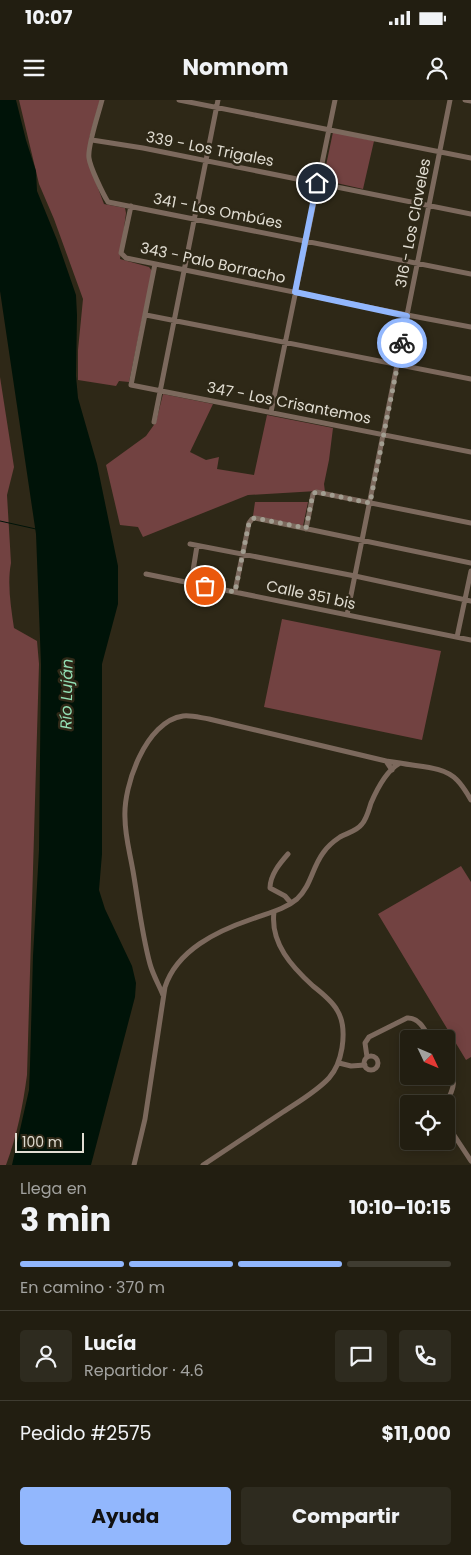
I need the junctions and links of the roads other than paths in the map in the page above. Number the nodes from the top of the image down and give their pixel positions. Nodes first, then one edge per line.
1 (102, 100) edge
2 (179, 100) edge
3 (218, 100) edge
4 (335, 100) edge
5 (450, 100) edge
6 (465, 100) edge
7 (471, 101) edge
8 (217, 108) junction
9 (329, 129) junction
10 (92, 140) junction
11 (440, 152) junction
12 (471, 158) edge
13 (206, 161) junction
14 (317, 183) junction
15 (429, 205) junction
16 (131, 206) junction
17 (471, 214) edge
18 (194, 220) junction
19 (306, 240) junction
20 (418, 263) junction
21 (155, 264) junction
22 (184, 270) junction
23 (471, 274) edge
24 (295, 292) junction
25 (146, 315) junction
26 (407, 316) junction
27 (174, 321) junction
28 (471, 327) edge
29 (286, 343) junction
30 (397, 365) junction
31 (471, 379) edge
32 (161, 391) junction
33 (271, 412) junction
34 (154, 422) dead end
35 (383, 434) junction
36 (471, 452) edge
37 (370, 503) junction
38 (471, 523) edge
39 (306, 528) junction
40 (362, 540) junction
41 (190, 544) dead end
42 (197, 546) junction
43 (243, 554) junction
44 (471, 563) edge
45 (471, 571) edge
46 (146, 574) dead end
47 (355, 576) junction
48 (190, 583) junction
49 (235, 592) junction
50 (468, 600) edge
51 (347, 615) junction
52 (458, 638) junction
53 (471, 640) edge
54 (386, 761) junction
55 (400, 763) junction
56 (392, 770) junction
57 (471, 800) edge
58 (288, 854) dead end
59 (291, 903) junction
60 (274, 912) junction
61 (163, 996) junction
62 (424, 1030) edge
63 (367, 1058) junction
64 (339, 1063) junction
65 (365, 1065) junction
66 (455, 1137) edge
67 (471, 1161) edge
68 (134, 1165) edge
69 (203, 1165) edge

1 - 10 street
2 - 8 street
3 - 8 street
4 - 9 street
5 - 11 street, 316 - Los Claveles
6 - 7 street
8 - 9 street
8 - 13 street
9 - 11 street
9 - 14 street
10 - 13 street, 339 - Los Trigales
10 - 16 street, 341 - Los Ombúes
11 - 12 street
11 - 15 street, 316 - Los Claveles
13 - 14 street, 339 - Los Trigales
13 - 18 street
14 - 15 street, 339 - Los Trigales
14 - 19 street
15 - 17 street, 339 - Los Trigales
15 - 20 street, 316 - Los Claveles
16 - 18 street, 341 - Los Ombúes
16 - 21 street, 343 - Palo Borracho
18 - 19 street, 341 - Los Ombúes
18 - 22 street
19 - 20 street, 341 - Los Ombúes
19 - 24 street
20 - 23 street, 341 - Los Ombúes
20 - 26 street, 316 - Los Claveles
21 - 22 street, 343 - Palo Borracho
21 - 25 street
22 - 24 street, 343 - Palo Borracho
22 - 27 street
24 - 26 street, 343 - Palo Borracho
24 - 29 street
25 - 27 street
25 - 32 street, 347 - Los Crisantemos
26 - 28 street, 343 - Palo Borracho
26 - 30 street, 316 - Los Claveles
27 - 29 street
27 - 32 street
29 - 30 street
29 - 33 street
30 - 31 street
30 - 35 street, 316 - Los Claveles
32 - 33 street, 347 - Los Crisantemos
32 - 34 street
33 - 35 street, 347 - Los Crisantemos
35 - 36 street, 347 - Los Crisantemos
35 - 37 street, 316 - Los Claveles
37 - 38 street
37 - 39 street
37 - 40 street, 316 - Los Claveles
39 - 40 street
39 - 43 street
40 - 44 street
40 - 47 street, 316 - Los Claveles
41 - 42 street
42 - 43 street
42 - 48 street
43 - 47 street
43 - 49 street
45 - 50 street
46 - 48 street, Calle 351 bis
47 - 50 street
47 - 51 street, 316 - Los Claveles
48 - 49 street, Calle 351 bis
49 - 51 street, Calle 351 bis
50 - 52 street
51 - 52 street, Calle 351 bis
52 - 53 street, Calle 351 bis
54 - 55 street
54 - 56 street
54 - 61 street
55 - 56 street
55 - 57 street
56 - 59 street
58 - 59 street
59 - 60 street
60 - 61 street
60 - 64 street
61 - 68 street
62 - 63 street
63 - 65 street
63 - 65 street
64 - 65 street
64 - 69 street
66 - 67 street

